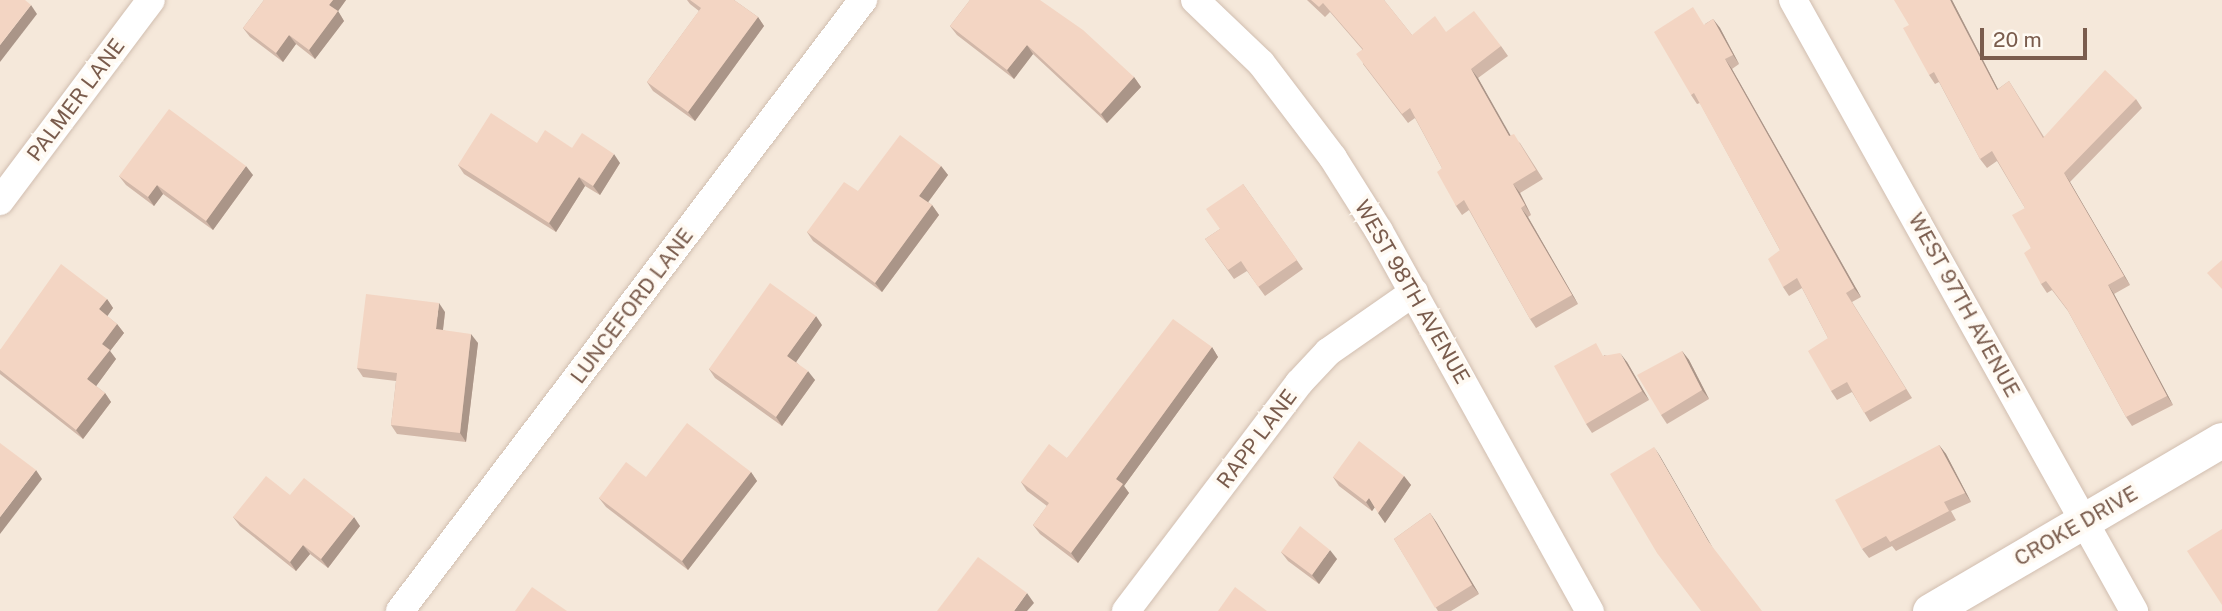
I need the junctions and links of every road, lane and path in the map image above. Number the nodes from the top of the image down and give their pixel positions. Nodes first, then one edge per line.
1 (151, 0) edge
2 (863, 0) edge
3 (1195, 0) edge
4 (1793, 0) edge
5 (0, 201) edge
6 (1414, 292) junction
7 (2222, 440) edge
8 (2084, 524) junction
9 (400, 611) edge
10 (1125, 611) edge
11 (1590, 611) edge
12 (1930, 611) edge
13 (2134, 611) edge

1 - 5 street, PALMER LANE
2 - 9 street, LUNCEFORD LANE
3 - 6 street, WEST 98TH AVENUE
4 - 8 street, WEST 97TH AVENUE
6 - 10 street, RAPP LANE
6 - 11 street, WEST 98TH AVENUE
7 - 8 street, CROKE DRIVE
8 - 12 street, CROKE DRIVE
8 - 13 street, WEST 97TH AVENUE

